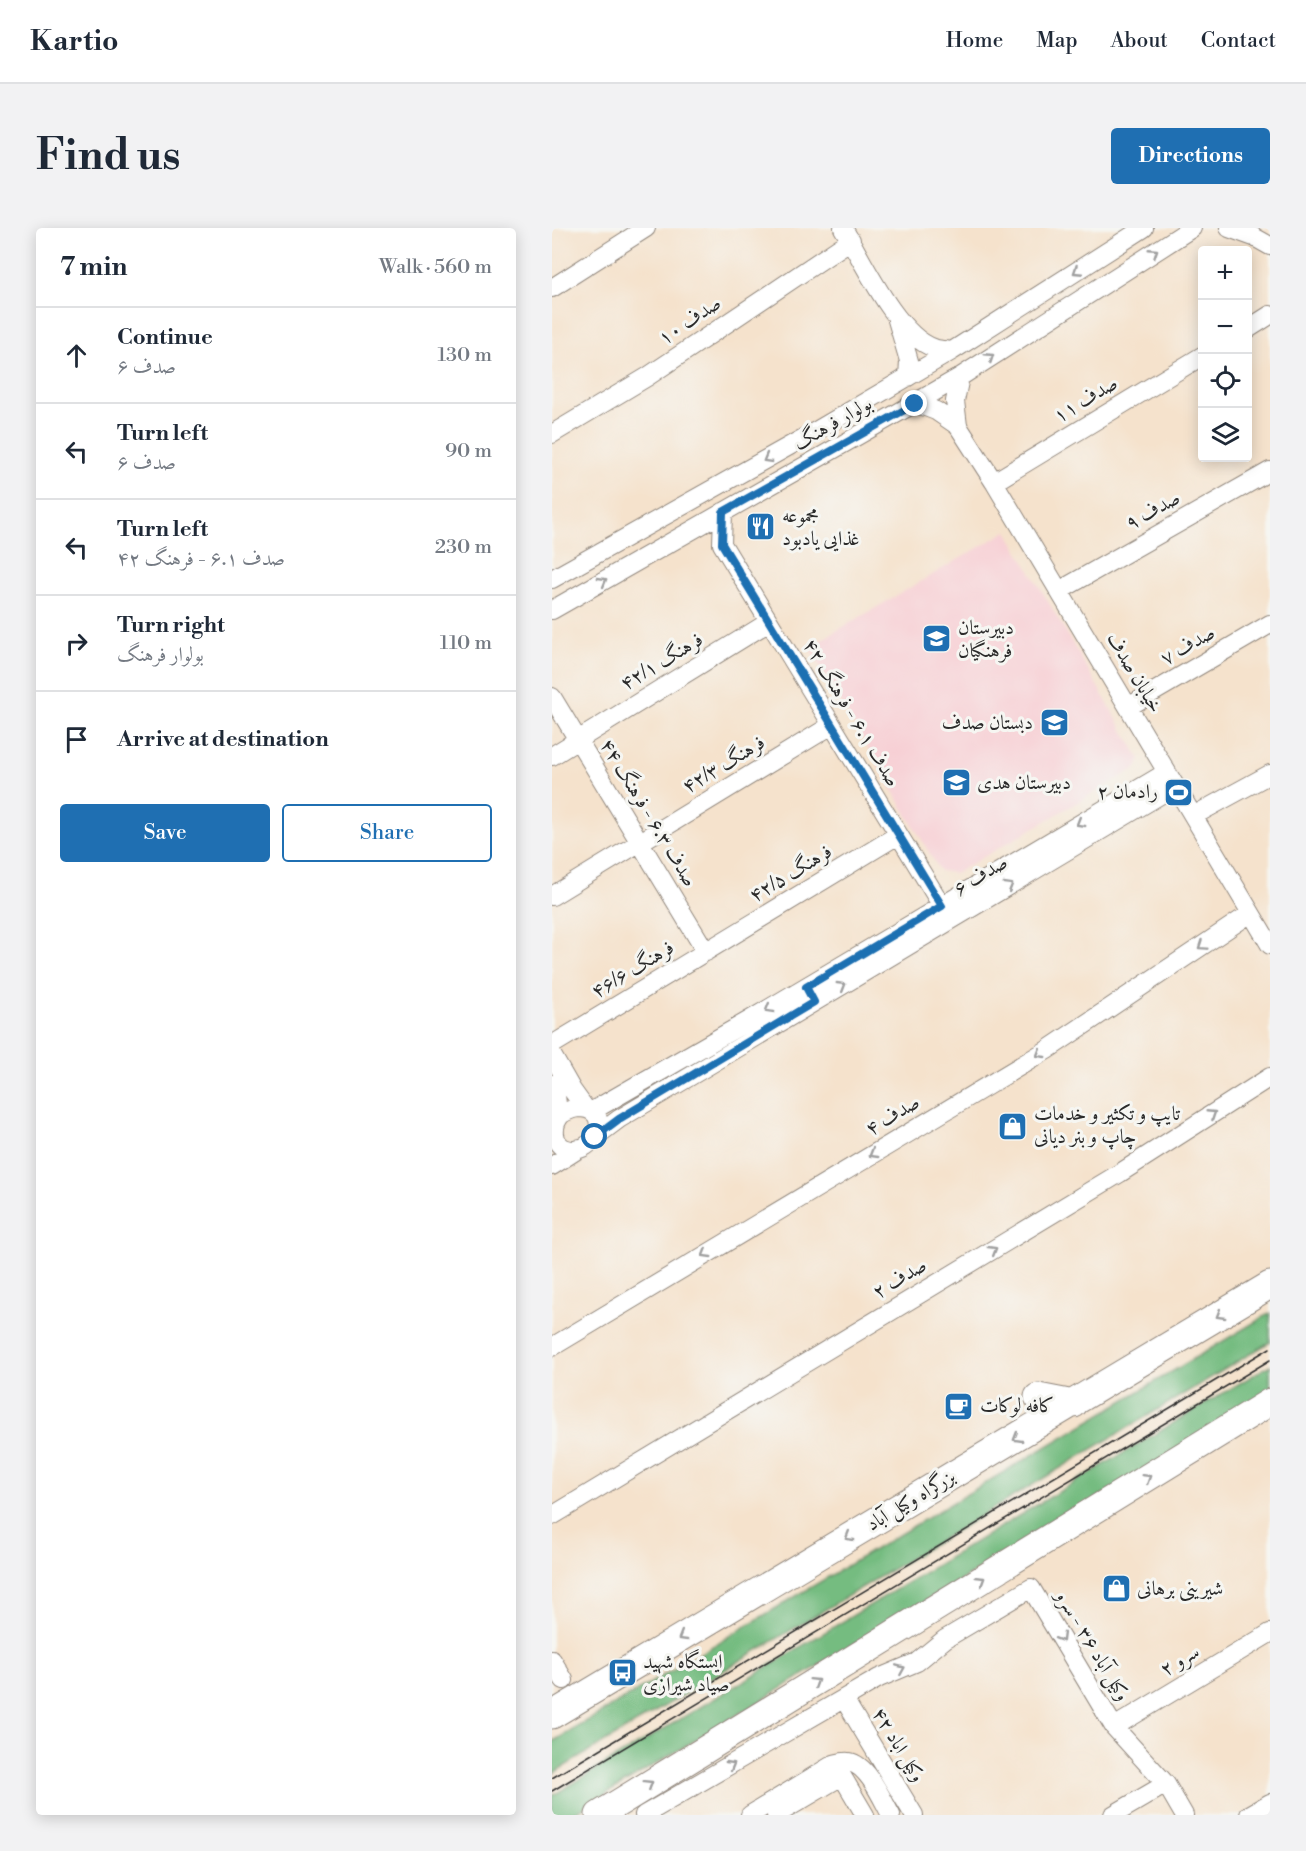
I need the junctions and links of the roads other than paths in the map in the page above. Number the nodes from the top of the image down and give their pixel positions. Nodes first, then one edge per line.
1 (646, 228) edge
2 (1144, 228) edge
3 (1191, 228) edge
4 (1229, 228) edge
5 (1261, 228) edge
6 (847, 234) edge
7 (1270, 244) edge
8 (552, 288) edge
9 (1270, 315) edge
10 (896, 316) junction
11 (1252, 326) edge
12 (952, 351) junction
13 (1198, 359) edge
14 (960, 376) junction
15 (908, 377) junction
16 (915, 404) junction
17 (958, 426) junction
18 (552, 434) edge
19 (809, 435) junction
20 (820, 457) junction
21 (1270, 471) edge
22 (994, 482) junction
23 (723, 512) junction
24 (688, 532) junction
25 (722, 544) junction
26 (552, 579) edge
27 (1059, 591) junction
28 (552, 610) edge
29 (769, 622) junction
30 (1270, 624) edge
31 (552, 697) edge
32 (1128, 707) junction
33 (832, 726) junction
34 (577, 740) junction
35 (552, 756) edge
36 (1270, 774) edge
37 (1171, 779) junction
38 (1193, 816) junction
39 (898, 835) junction
40 (640, 843) junction
41 (552, 896) edge
42 (942, 906) junction
43 (1251, 913) junction
44 (1270, 944) edge
45 (706, 952) junction
46 (810, 995) junction
47 (552, 1044) edge
48 (552, 1055) edge
49 (1270, 1077) edge
50 (552, 1084) edge
51 (589, 1109) junction
52 (554, 1125) edge
53 (595, 1137) junction
54 (580, 1148) junction
55 (552, 1166) edge
56 (1270, 1285) edge
57 (552, 1347) edge
58 (1038, 1397) dead end
59 (1270, 1402) edge
60 (1074, 1404) junction
61 (552, 1516) edge
62 (1270, 1633) edge
63 (552, 1660) edge
64 (564, 1680) dead end
65 (844, 1699) junction
66 (552, 1715) edge
67 (1114, 1727) junction
68 (1166, 1784) junction
69 (1270, 1803) edge
70 (616, 1812) edge
71 (765, 1813) edge
72 (644, 1815) edge
73 (865, 1815) edge
74 (891, 1815) edge
75 (914, 1815) edge
76 (1113, 1815) edge
77 (1184, 1815) edge
78 (1249, 1815) edge

1 - 8 street
2 -> 12 street, بولوار فرهنگ
14 -> 3 street, بولوار فرهنگ
4 - 7 street
5 - 7 street
6 - 10 street
6 - 18 street, صدف ۱۰
9 - 11 street
10 - 12 street
10 - 15 street
12 - 15 street, بولوار فرهنگ
13 - 22 street, صدف ۱۱
14 - 16 street, بولوار فرهنگ
14 - 17 street
15 - 19 street, بولوار فرهنگ
16 - 17 street
16 - 20 street, بولوار فرهنگ
17 - 22 street, خیابان صدف
19 - 20 street
19 -> 26 street, بولوار فرهنگ
20 - 23 street, بولوار فرهنگ
21 - 27 street, صدف ۹
22 - 27 street, خیابان صدف
23 - 24 street, بولوار فرهنگ
23 - 25 street
24 - 25 street
28 -> 24 street, بولوار فرهنگ
25 - 29 street, صدف ۶.۱ - فرهنگ ۴۲
27 - 32 street, خیابان صدف
29 - 33 street, صدف ۶.۱ - فرهنگ ۴۲
29 - 34 street, فرهنگ ۴۲/۱
30 - 32 street, صدف ۷
31 - 34 street, صدف ۶.۳ - فرهنگ ۴۴
32 - 37 street, خیابان صدف
33 - 39 street, صدف ۶.۱ - فرهنگ ۴۲
33 - 40 street, فرهنگ ۴۲/۳
34 - 35 street, فرهنگ ۴۲/۱
34 - 40 street, صدف ۶.۳ - فرهنگ ۴۴
36 - 38 street
37 - 38 street, خیابان صدف
37 -> 42 street, صدف ۶
46 -> 37 street, صدف ۶
38 - 43 street, خیابان صدف
39 - 42 street, صدف ۶.۱ - فرهنگ ۴۲
39 - 45 street, فرهنگ ۴۲/۵
40 - 41 street, فرهنگ ۴۲/۳
40 - 45 street, صدف ۶.۳ - فرهنگ ۴۴
42 - 46 street, صدف ۶
43 - 44 street, خیابان صدف
43 -> 57 street, صدف ۴
45 - 47 street, فرهنگ ۴۶/۶
46 -> 51 street, صدف ۶
46 - 53 street, صدف ۶
48 - 51 street
61 -> 49 street, صدف ۲
50 - 52 street
51 - 52 street
51 - 53 street
52 - 54 street
53 - 54 street
54 - 55 street
56 -> 60 highway, بزرگراه وکیل آباد
58 - 60 highway
70 -> 59 highway
60 -> 66 highway, بزرگراه وکیل آباد
62 - 67 street, سرو ۲
63 - 64 street
65 -> 67 street, وکیل آباد ۳۶ - سرو
72 -> 65 street
65 - 75 street, وکیل اباد ۴۲
67 - 68 street, وکیل آباد ۳۶ - سرو
68 - 76 street
68 - 77 street, وکیل آباد ۳۶ - سرو
69 - 78 street
71 - 73 street
71 - 74 street

